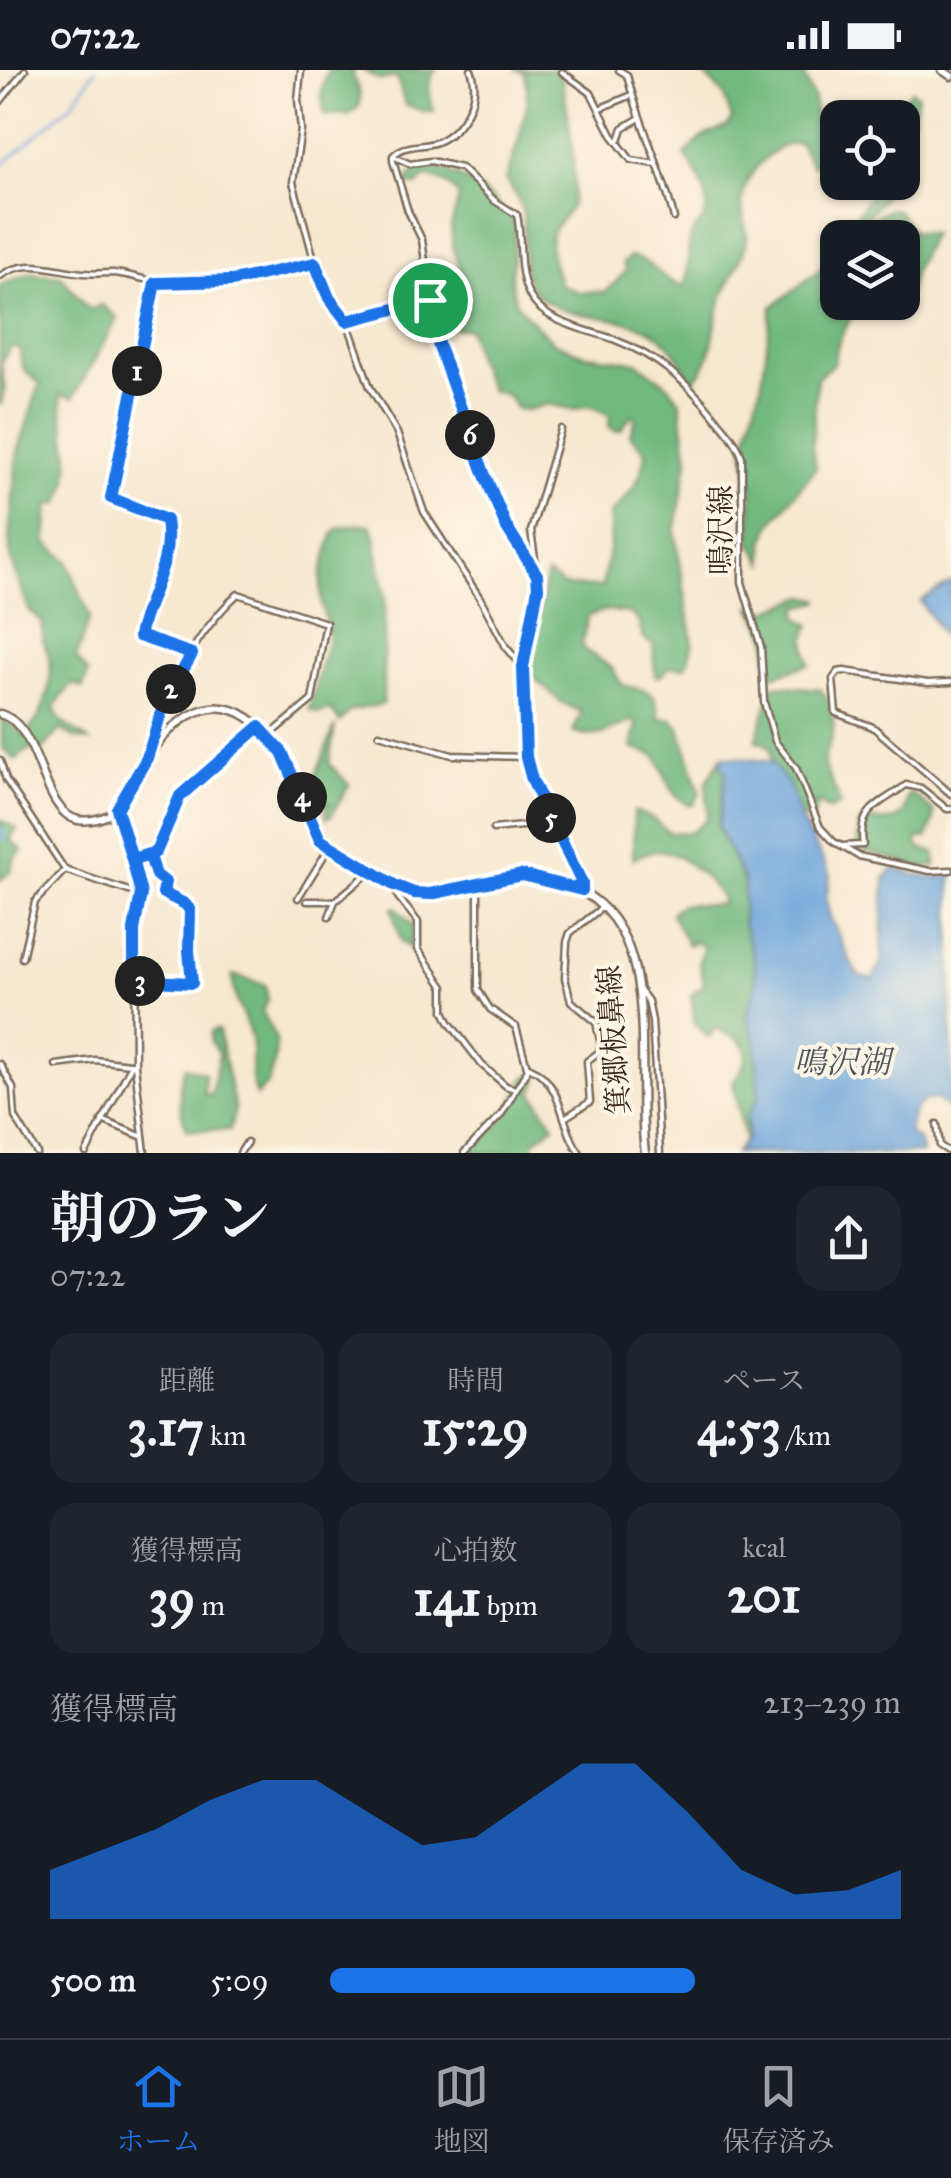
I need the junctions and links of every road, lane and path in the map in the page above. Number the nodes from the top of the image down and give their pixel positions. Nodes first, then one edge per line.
1 (25, 70) edge
2 (301, 70) edge
3 (471, 70) edge
4 (620, 70) edge
5 (942, 70) edge
6 (562, 72) edge
7 (951, 76) edge
8 (632, 94) junction
9 (0, 102) edge
10 (600, 108) junction
11 (638, 119) junction
12 (619, 142) junction
13 (393, 156) junction
14 (659, 165) junction
15 (674, 218) dead end
16 (315, 263) junction
17 (0, 276) edge
18 (155, 283) junction
19 (430, 300) junction
20 (347, 321) junction
21 (561, 428) dead end
22 (531, 565) junction
23 (192, 654) junction
24 (523, 667) junction
25 (951, 682) edge
26 (0, 714) edge
27 (259, 727) junction
28 (378, 734) dead end
29 (268, 736) junction
30 (526, 757) junction
31 (147, 758) junction
32 (0, 760) edge
33 (951, 794) edge
34 (117, 809) junction
35 (951, 809) edge
36 (553, 823) junction
37 (494, 830) dead end
38 (840, 846) junction
39 (329, 848) junction
40 (150, 856) junction
41 (132, 859) junction
42 (65, 870) junction
43 (951, 870) edge
44 (370, 872) junction
45 (478, 884) junction
46 (394, 885) junction
47 (582, 890) junction
48 (141, 894) junction
49 (298, 898) dead end
50 (307, 901) dead end
51 (335, 901) junction
52 (604, 906) junction
53 (329, 918) dead end
54 (22, 958) dead end
55 (134, 980) junction
56 (639, 989) junction
57 (0, 1064) edge
58 (133, 1064) junction
59 (56, 1065) dead end
60 (527, 1067) junction
61 (515, 1089) junction
62 (566, 1117) junction
63 (101, 1120) junction
64 (937, 1124) dead end
65 (143, 1138) junction
66 (247, 1142) dead end
67 (949, 1150) edge
68 (37, 1153) edge
69 (86, 1153) edge
70 (145, 1153) edge
71 (240, 1153) edge
72 (464, 1153) edge
73 (580, 1153) edge
74 (646, 1153) edge
75 (660, 1153) edge

1 - 9 street
2 - 16 street
3 - 13 street
4 - 8 street
5 - 7 main road
6 - 10 street
8 - 10 street
8 - 11 street
10 - 12 street
11 - 12 street
11 - 14 street
12 - 14 street
13 - 19 street
13 - 38 street, 鳴沢線
14 - 15 street
16 - 18 street
16 - 20 street
17 - 18 street
18 - 23 street
19 - 20 street
19 - 22 street
20 - 24 street
21 - 22 street
22 - 24 street
23 - 29 street
23 - 31 street
24 - 30 street
25 - 33 street
26 - 34 main road
27 - 29 main road
27 - 31 main road
27 - 40 street
28 - 30 street
29 - 39 main road
30 - 36 street
31 - 34 main road
32 - 42 street
34 - 41 street
35 - 38 street
36 - 37 street
36 - 47 street
38 - 43 street
39 - 44 main road, 箕郷板鼻線
39 - 49 street
40 - 41 street
40 - 55 street
41 - 48 street
42 - 48 street
42 - 54 street
44 - 46 main road, 箕郷板鼻線
44 - 51 street
45 - 46 main road, 箕郷板鼻線
45 - 47 main road, 箕郷板鼻線
45 - 60 street
46 - 61 street
47 - 52 main road, 箕郷板鼻線
48 - 55 street
50 - 51 street
51 - 53 street
52 - 56 main road, 箕郷板鼻線
52 - 62 street
55 - 58 street
56 - 74 main road, 箕郷板鼻線
56 - 75 street
57 - 68 street
58 - 59 street
58 - 63 street
58 - 65 street
60 - 61 street
60 - 62 street
61 - 72 street
62 - 73 street
63 - 65 street
63 - 69 street
64 - 67 street
65 - 70 street
66 - 71 street

